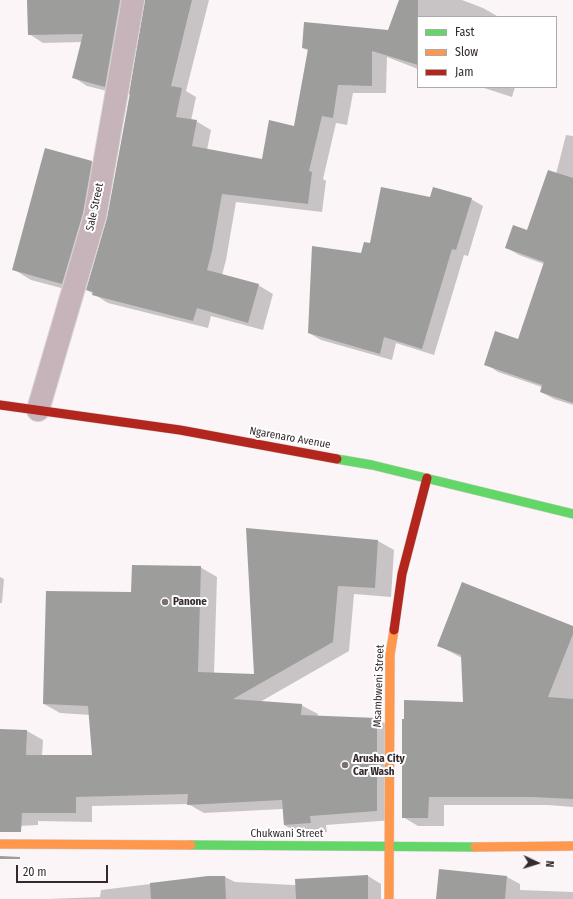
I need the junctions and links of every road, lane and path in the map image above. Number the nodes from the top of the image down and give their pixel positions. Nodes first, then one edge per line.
1 (133, 0) edge
2 (0, 405) edge
3 (38, 410) junction
4 (427, 478) junction
5 (573, 514) edge
6 (0, 844) edge
7 (573, 846) edge
8 (389, 847) junction
9 (389, 899) edge

1 - 3 street, Sale Street
2 - 3 main road, Ngarenaro Avenue
3 - 4 main road, Ngarenaro Avenue
4 - 5 main road, Ngarenaro Avenue
4 - 8 main road, Msambweni Street
6 - 8 main road, Chukwani Street
7 - 8 main road, Chukwani Street
8 - 9 main road, Msambweni Street

